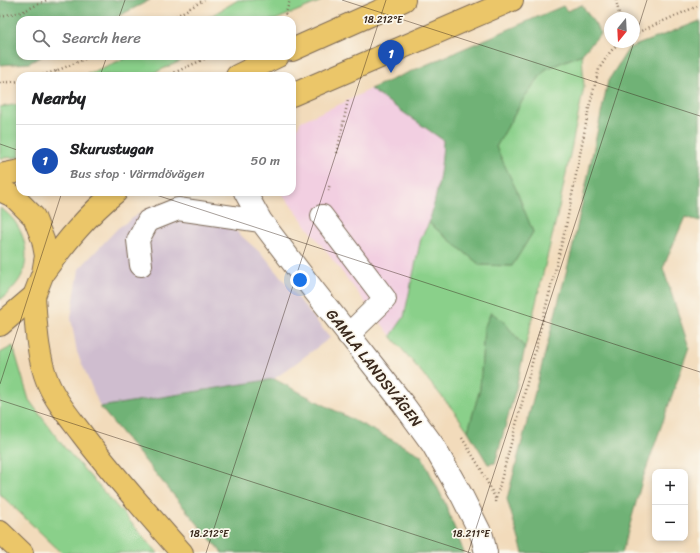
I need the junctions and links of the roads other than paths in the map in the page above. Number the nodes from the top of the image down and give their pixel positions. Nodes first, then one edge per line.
1 (404, 0) edge
2 (512, 0) edge
3 (296, 48) edge
4 (270, 60) edge
5 (244, 72) edge
6 (296, 93) edge
7 (16, 171) edge
8 (0, 175) edge
9 (0, 190) edge
10 (111, 196) edge
11 (247, 196) edge
12 (322, 216) dead end
13 (261, 221) junction
14 (141, 265) dead end
15 (43, 273) junction
16 (34, 296) junction
17 (0, 325) edge
18 (348, 334) junction
19 (0, 532) edge
20 (484, 545) edge
21 (22, 553) edge
22 (182, 553) edge

1 - 3 main road
2 - 6 main road
4 - 5 main road
7 - 8 main road
9 - 15 main road
10 - 15 main road
11 - 13 street, GAMLA LANDSVÄGEN
12 - 18 street
13 - 14 street
13 - 18 street, GAMLA LANDSVÄGEN
15 - 16 main road
16 - 17 main road
16 - 22 main road
18 - 20 street, GAMLA LANDSVÄGEN
19 - 21 main road

